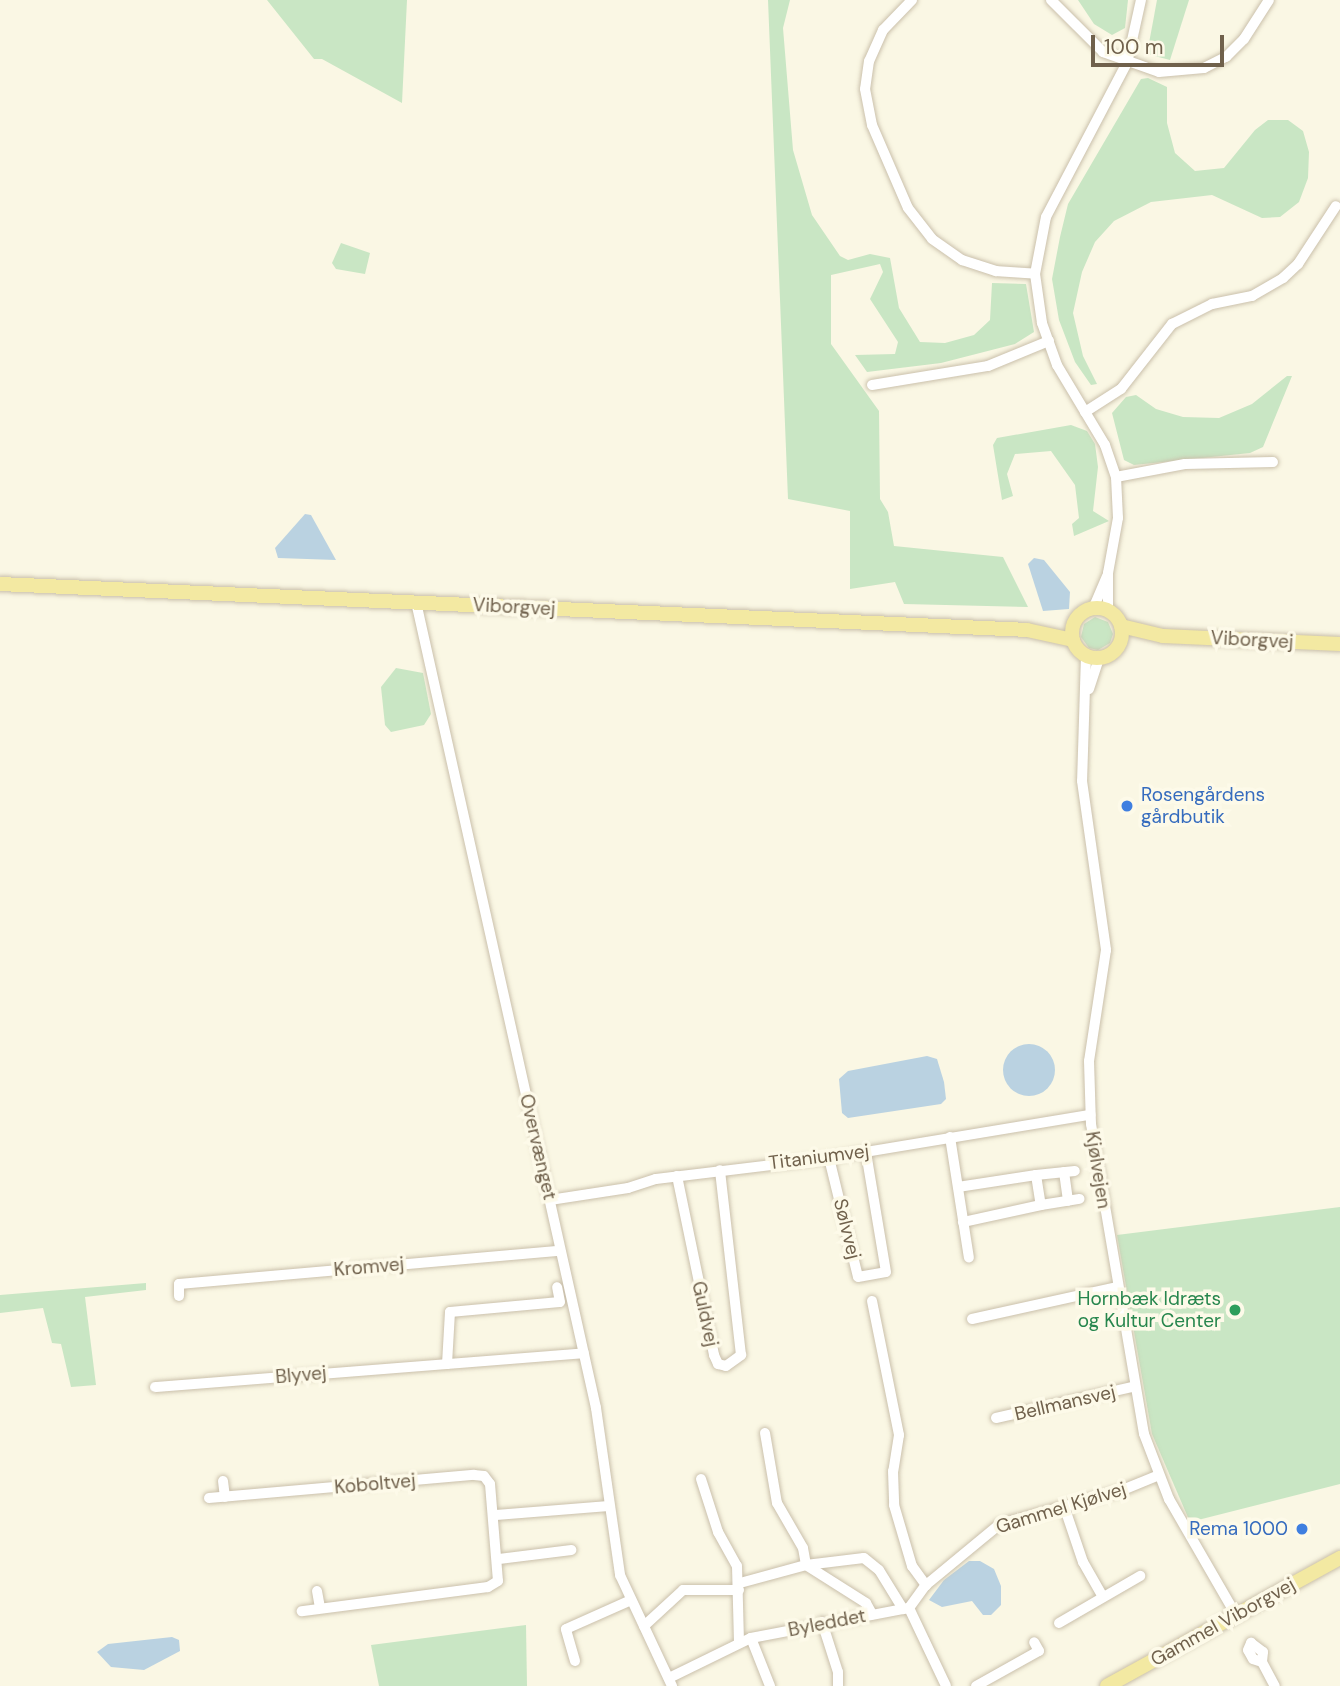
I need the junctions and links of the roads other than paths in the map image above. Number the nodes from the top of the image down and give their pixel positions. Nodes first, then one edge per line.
1 (912, 0) edge
2 (1051, 0) edge
3 (1141, 0) edge
4 (1269, 0) edge
5 (1127, 63) junction
6 (1336, 206) dead end
7 (1035, 274) junction
8 (1049, 341) junction
9 (873, 385) dead end
10 (1085, 412) junction
11 (1273, 462) dead end
12 (1116, 477) junction
13 (0, 584) edge
14 (416, 602) junction
15 (1101, 610) junction
16 (1074, 624) junction
17 (1121, 626) junction
18 (1027, 630) junction
19 (1163, 636) junction
20 (1073, 640) junction
21 (1120, 642) junction
22 (1340, 644) edge
23 (1092, 657) junction
24 (1090, 1115) junction
25 (950, 1137) junction
26 (866, 1152) junction
27 (829, 1158) junction
28 (720, 1170) junction
29 (1037, 1175) junction
30 (677, 1176) junction
31 (958, 1187) junction
32 (1080, 1199) dead end
33 (550, 1200) junction
34 (1068, 1201) junction
35 (1041, 1205) junction
36 (964, 1222) junction
37 (560, 1251) junction
38 (969, 1258) dead end
39 (178, 1270) dead end
40 (557, 1287) dead end
41 (1117, 1287) junction
42 (872, 1301) dead end
43 (560, 1302) junction
44 (563, 1314) dead end
45 (972, 1319) dead end
46 (584, 1353) junction
47 (447, 1364) junction
48 (155, 1387) dead end
49 (1133, 1387) junction
50 (996, 1418) dead end
51 (765, 1433) dead end
52 (1159, 1475) junction
53 (701, 1479) dead end
54 (223, 1480) dead end
55 (225, 1497) junction
56 (209, 1498) dead end
57 (609, 1506) junction
58 (1064, 1506) junction
59 (496, 1515) junction
60 (571, 1550) dead end
61 (1340, 1558) edge
62 (499, 1559) junction
63 (806, 1565) junction
64 (1140, 1576) dead end
65 (926, 1586) junction
66 (739, 1587) junction
67 (317, 1591) dead end
68 (1103, 1597) junction
69 (631, 1600) junction
70 (320, 1608) junction
71 (906, 1608) junction
72 (302, 1611) dead end
73 (872, 1614) junction
74 (1236, 1615) junction
75 (822, 1622) junction
76 (1059, 1623) dead end
77 (644, 1626) junction
78 (751, 1638) junction
79 (739, 1642) junction
80 (1034, 1642) dead end
81 (575, 1661) dead end
82 (1262, 1662) dead end
83 (671, 1682) edge
84 (769, 1686) edge
85 (838, 1686) edge
86 (946, 1686) edge
87 (976, 1686) edge
88 (1107, 1686) edge
89 (1275, 1686) edge

1 - 7 street
2 - 5 street
3 - 5 street
4 - 5 street
5 - 7 street
6 - 10 street
7 - 8 street
8 - 9 street
8 - 10 street
10 - 12 street
11 - 12 street
12 - 15 street
13 - 14 main road, Viborgvej
14 - 18 main road, Viborgvej
14 - 33 street, Overvænget
15 - 16 main road
15 - 17 main road
16 - 18 main road, Viborgvej
16 - 20 main road
17 - 19 main road, Viborgvej
17 - 21 main road
18 - 20 main road, Viborgvej
19 - 21 main road, Viborgvej
19 - 22 main road, Viborgvej
20 - 23 main road
21 - 23 main road
23 - 24 street, Kjølvejen
24 - 25 street, Titaniumvej
24 - 41 street, Kjølvejen
25 - 26 street, Titaniumvej
25 - 31 street
26 - 27 street, Titaniumvej
26 - 27 street, Sølvvej
27 - 28 street, Titaniumvej
28 - 30 street, Titaniumvej
28 - 30 street, Guldvej
29 - 31 street
29 - 34 street
29 - 35 street
30 - 33 street, Titaniumvej
31 - 36 street
32 - 34 street
33 - 37 street, Overvænget
34 - 35 street
35 - 36 street
36 - 38 street
37 - 39 street, Kromvej
37 - 46 street, Overvænget
40 - 43 street
41 - 45 street
41 - 49 street, Kjølvejen
42 - 65 street
43 - 44 street
43 - 47 street
46 - 47 street, Blyvej
46 - 57 street, Overvænget
47 - 48 street, Blyvej
49 - 50 street, Bellmansvej
49 - 52 street, Kjølvejen
51 - 63 street
52 - 58 street, Gammel Kjølvej
52 - 74 street, Kjølvejen
53 - 66 street
54 - 55 street
55 - 56 street, Koboltvej
55 - 59 street, Koboltvej
57 - 59 street
57 - 69 street, Overvænget
58 - 65 street, Gammel Kjølvej
58 - 68 street
59 - 62 street, Koboltvej
60 - 62 street
61 - 74 main road, Gammel Viborgvej
62 - 70 street, Koboltvej
63 - 66 street
63 - 71 street
63 - 73 street
64 - 68 street
65 - 71 street, Gammel Kjølvej
66 - 77 street
66 - 79 street
67 - 70 street
68 - 76 street
69 - 77 street, Overvænget
69 - 81 street
70 - 72 street, Koboltvej
71 - 73 street, Byleddet
71 - 86 street
73 - 75 street, Byleddet
74 - 88 main road, Gammel Viborgvej
75 - 78 street, Byleddet
75 - 85 street
77 - 83 street, Overvænget
78 - 79 street, Byleddet
78 - 84 street
79 - 83 street, Byleddet
80 - 87 street
82 - 89 street

